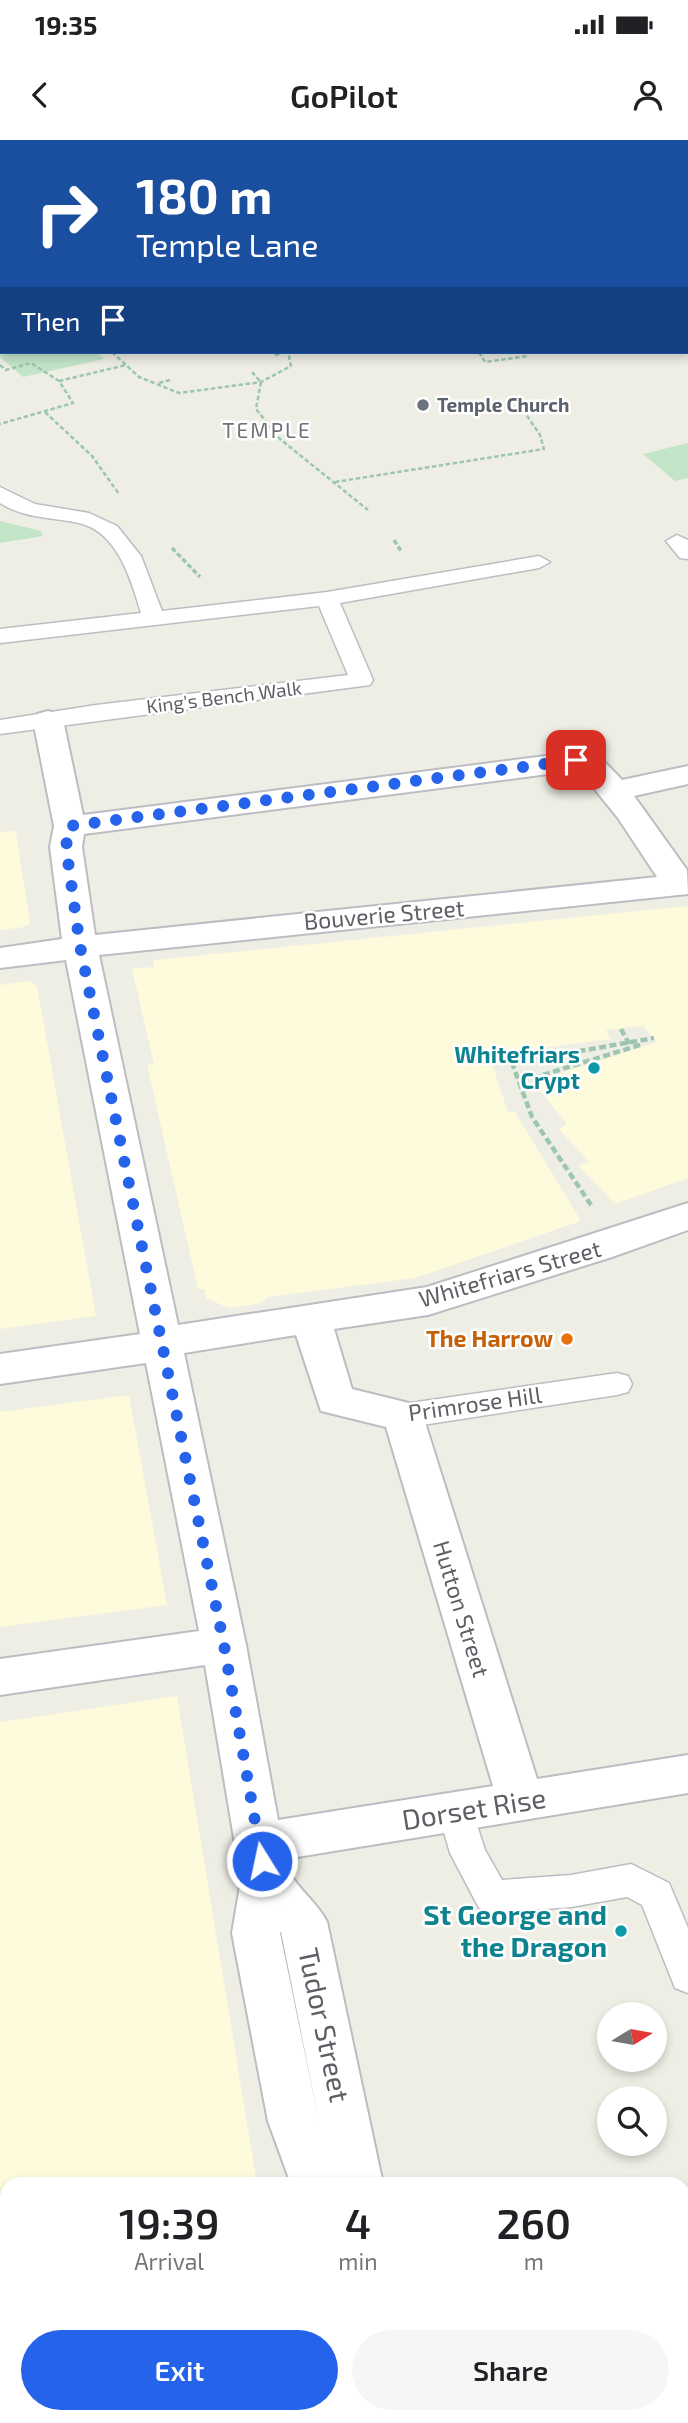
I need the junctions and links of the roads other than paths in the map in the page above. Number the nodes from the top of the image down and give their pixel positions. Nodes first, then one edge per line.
1 (0, 493) edge
2 (688, 539) edge
3 (688, 553) edge
4 (539, 562) dead end
5 (327, 599) junction
6 (153, 618) junction
7 (0, 636) edge
8 (48, 720) junction
9 (0, 727) edge
10 (688, 775) edge
11 (613, 791) junction
12 (69, 826) junction
13 (682, 885) edge
14 (80, 946) junction
15 (0, 958) edge
16 (688, 1216) edge
17 (311, 1318) junction
18 (161, 1342) junction
19 (0, 1369) edge
20 (617, 1384) dead end
21 (403, 1416) junction
22 (224, 1645) junction
23 (0, 1676) edge
24 (688, 1774) edge
25 (521, 1801) junction
26 (456, 1812) junction
27 (262, 1861) junction
28 (688, 1976) edge
29 (314, 2177) edge
30 (356, 2177) edge

1 - 6 lane
2 - 3 lane
4 - 5 lane
5 - 6 lane
5 - 8 lane, King's Bench Walk
6 - 7 lane
8 - 9 lane, King's Bench Walk
8 - 12 street, Tudor Street
10 - 11 street
11 - 12 street
11 - 13 street
12 - 14 street, Tudor Street
13 - 14 street, Bouverie Street
14 - 15 street, Bouverie Street
14 - 18 street, Tudor Street
16 - 17 street, Whitefriars Street
17 - 18 street, Whitefriars Street
17 - 21 street, Primrose Hill
18 - 19 street, Whitefriars Street
18 - 22 street, Tudor Street
20 - 21 lane, Primrose Hill
21 - 25 street, Hutton Street
22 - 23 street
22 - 27 street, Tudor Street
24 - 25 street, Dorset Rise
25 - 26 street, Dorset Rise
26 - 27 street, Dorset Rise
26 - 28 lane
27 - 29 street, Tudor Street
27 - 30 street, Tudor Street

